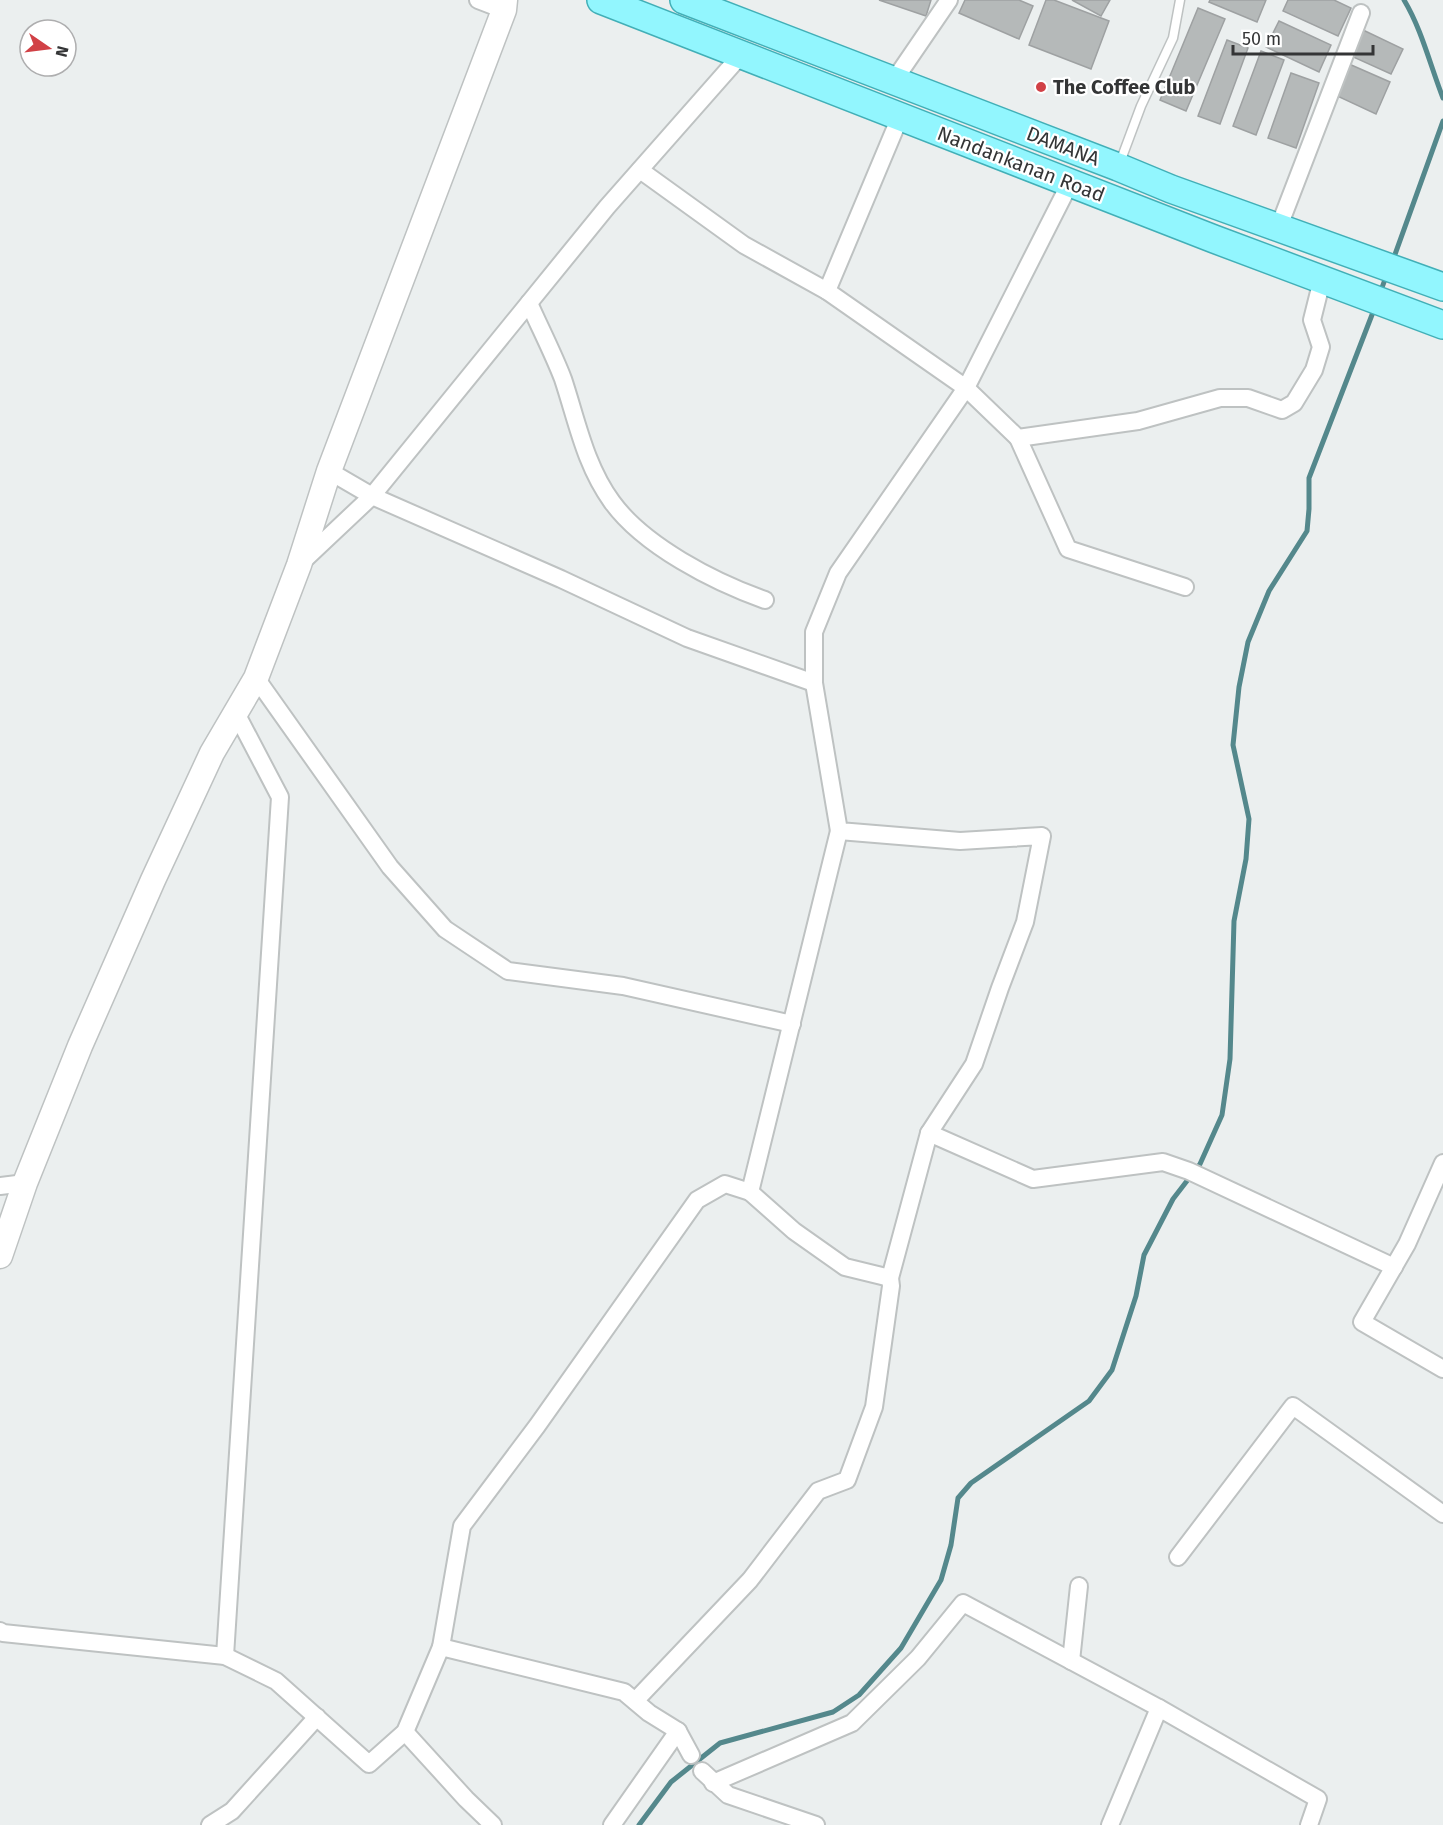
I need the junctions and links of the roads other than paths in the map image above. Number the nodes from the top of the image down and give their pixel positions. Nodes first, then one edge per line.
1 (478, 0) edge
2 (601, 0) edge
3 (684, 0) edge
4 (949, 0) edge
5 (1180, 0) edge
6 (505, 5) edge
7 (1361, 13) dead end
8 (741, 55) junction
9 (893, 82) junction
10 (900, 117) junction
11 (1118, 167) junction
12 (640, 170) junction
13 (1070, 183) junction
14 (1278, 229) junction
15 (1333, 284) junction
16 (1443, 287) edge
17 (827, 291) junction
18 (529, 303) junction
19 (1432, 321) edge
20 (966, 387) junction
21 (1017, 438) junction
22 (329, 471) junction
23 (372, 496) junction
24 (299, 565) junction
25 (1185, 586) dead end
26 (765, 600) dead end
27 (256, 678) junction
28 (814, 683) junction
29 (236, 713) junction
30 (839, 831) junction
31 (792, 1024) junction
32 (929, 1133) junction
33 (1443, 1162) edge
34 (26, 1183) junction
35 (0, 1186) edge
36 (750, 1191) junction
37 (0, 1256) edge
38 (1394, 1267) junction
39 (890, 1278) junction
40 (1443, 1369) edge
41 (1443, 1514) edge
42 (1178, 1557) dead end
43 (1079, 1586) dead end
44 (0, 1631) edge
45 (441, 1647) junction
46 (225, 1656) junction
47 (1071, 1661) junction
48 (635, 1701) junction
49 (1159, 1708) junction
50 (317, 1717) junction
51 (678, 1731) junction
52 (405, 1732) junction
53 (691, 1755) dead end
54 (210, 1825) edge
55 (493, 1825) edge
56 (612, 1825) edge
57 (816, 1825) edge
58 (1110, 1825) edge
59 (1309, 1825) edge

1 - 6 street
2 - 8 main road, Nandankanan Road
3 - 9 main road, DAMANA
4 - 9 street
5 - 11 lane
6 - 22 street
7 - 14 street
8 - 10 main road, Nandankanan Road
8 - 12 street
9 - 11 main road, DAMANA
10 - 13 main road, Nandankanan Road
10 - 17 street
11 - 14 main road, DAMANA
12 - 17 street
12 - 18 street
13 - 15 main road, Nandankanan Road
13 - 20 street
14 - 16 main road, DAMANA
15 - 19 main road, Nandankanan Road
15 - 21 street
17 - 20 street
18 - 23 street
18 - 26 street
20 - 21 street
20 - 28 street
21 - 25 street
22 - 23 street
22 - 24 street
23 - 24 street
23 - 28 street
24 - 27 street
27 - 29 street
27 - 31 street
28 - 30 street
29 - 34 street
29 - 46 street
30 - 31 street
30 - 32 street
31 - 36 street
32 - 38 street
32 - 39 street
33 - 38 street
34 - 35 street
34 - 37 street
36 - 39 street
36 - 45 street
38 - 40 street
39 - 48 street
41 - 42 street
43 - 47 street
44 - 46 street
45 - 48 street
45 - 52 street
46 - 50 street
47 - 49 street
47 - 57 street
48 - 51 street
49 - 58 street
49 - 59 street
50 - 52 street
50 - 54 street
51 - 53 street
51 - 56 street
52 - 55 street

